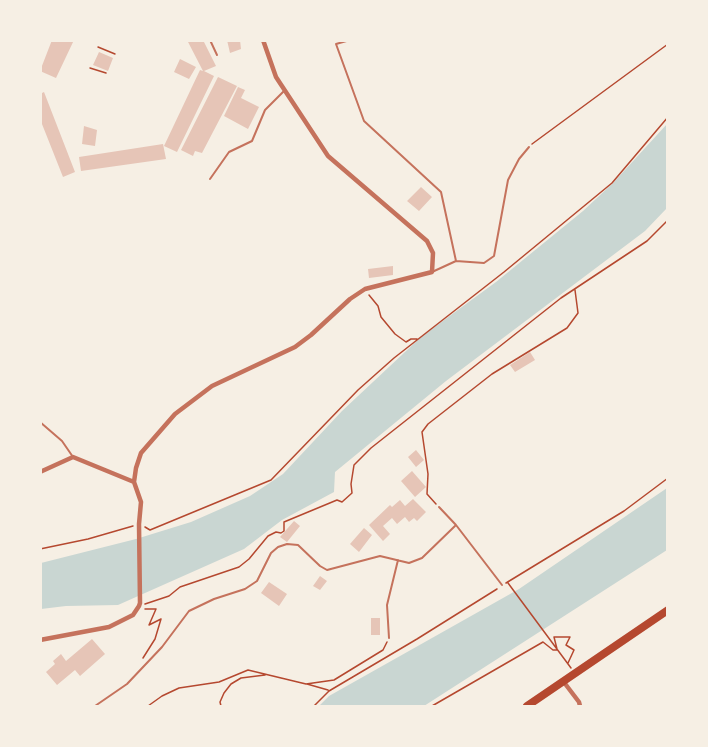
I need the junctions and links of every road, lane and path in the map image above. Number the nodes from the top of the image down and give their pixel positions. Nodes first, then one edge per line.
1 (210, 40) edge
2 (263, 40) edge
3 (350, 40) edge
4 (668, 44) edge
5 (98, 47) dead end
6 (115, 54) dead end
7 (217, 55) dead end
8 (90, 68) dead end
9 (106, 73) dead end
10 (285, 90) junction
11 (668, 117) edge
12 (529, 147) joint
13 (210, 179) dead end
14 (668, 220) edge
15 (456, 261) junction
16 (432, 272) junction
17 (574, 288) junction
18 (365, 289) junction
19 (418, 339) junction
20 (40, 422) edge
21 (73, 457) junction
22 (40, 472) edge
23 (668, 478) edge
24 (134, 482) junction
25 (439, 507) joint
26 (139, 524) junction
27 (456, 525) junction
28 (40, 549) edge
29 (398, 560) junction
30 (507, 582) junction
31 (502, 585) junction
32 (139, 606) junction
33 (668, 610) edge
34 (389, 638) joint
35 (40, 640) edge
36 (556, 650) junction
37 (568, 663) junction
38 (138, 666) dead end
39 (269, 674) junction
40 (576, 674) junction
41 (563, 681) junction
42 (306, 684) junction
43 (329, 691) junction
44 (95, 706) edge
45 (148, 706) edge
46 (221, 706) edge
47 (314, 706) edge
48 (432, 706) edge
49 (527, 706) edge
50 (580, 706) edge

1 - 7 lane
2 - 10 street
3 - 15 lane
4 - 12 path
5 - 6 path
8 - 9 path
10 - 13 lane
10 - 16 street
11 - 19 path
12 - 15 lane
14 - 17 path
15 - 16 lane
16 - 18 street
17 - 25 path
17 - 32 path
18 - 19 path
18 - 24 street
19 - 26 path
20 - 21 lane
21 - 22 street
21 - 24 street
23 - 30 path
24 - 26 street
25 - 27 lane
26 - 28 path
26 - 32 street
27 - 29 lane
27 - 31 lane
29 - 34 lane
29 - 44 lane
30 - 31 path
30 - 36 path
31 - 43 path
32 - 35 street
32 - 38 path
33 - 40 main road
34 - 42 path
36 - 37 path
36 - 37 path
36 - 48 path
37 - 40 path
39 - 42 path
39 - 45 path
39 - 46 path
40 - 41 main road
41 - 49 main road
41 - 50 street
42 - 43 path
43 - 47 path

